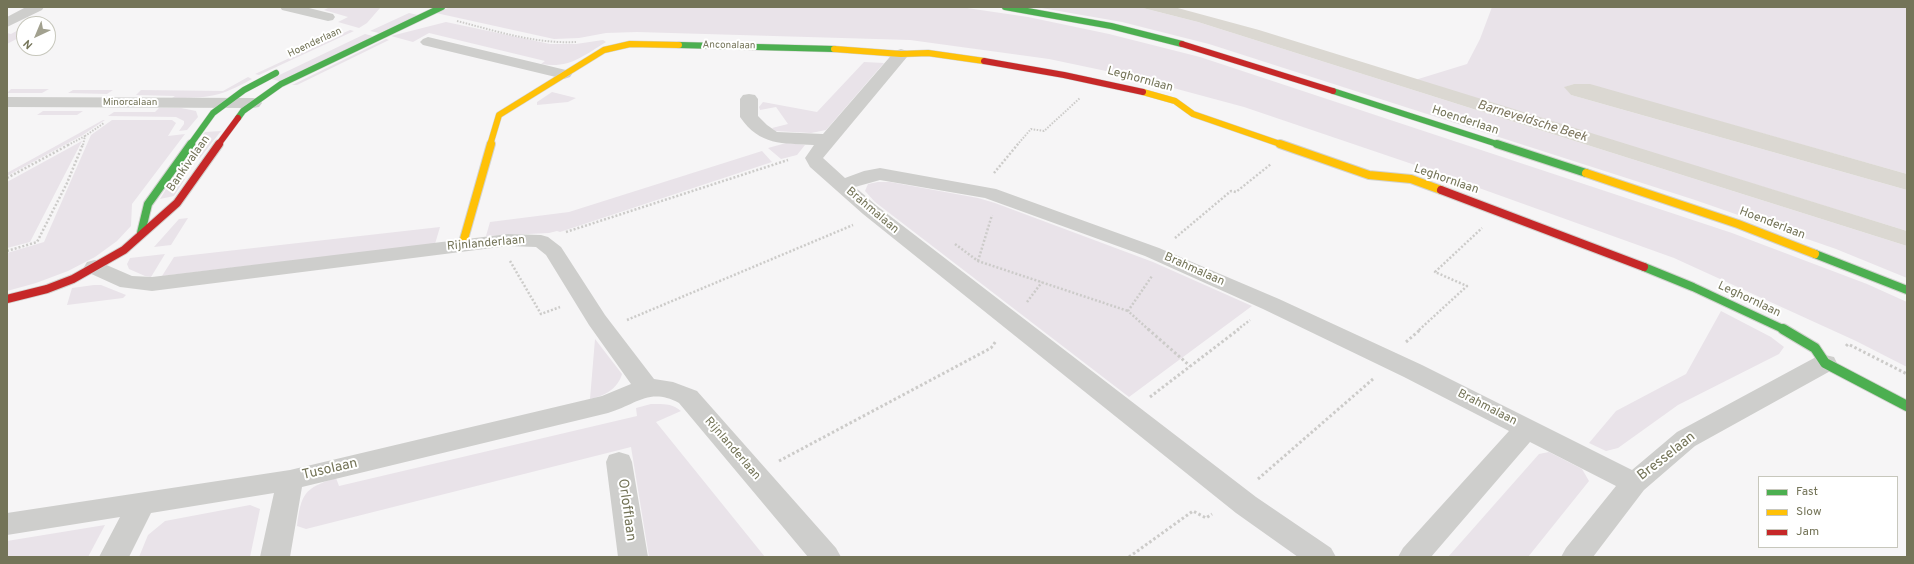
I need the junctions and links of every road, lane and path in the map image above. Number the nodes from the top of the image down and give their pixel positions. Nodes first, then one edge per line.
1 (37, 7) edge
2 (287, 7) edge
3 (442, 7) edge
4 (1005, 7) edge
5 (427, 14) junction
6 (328, 17) dead end
7 (7, 23) edge
8 (428, 42) dead end
9 (578, 42) dead end
10 (901, 54) junction
11 (285, 69) dead end
12 (564, 74) junction
13 (1099, 81) junction
14 (749, 99) dead end
15 (7, 102) edge
16 (225, 103) junction
17 (253, 103) junction
18 (106, 122) dead end
19 (85, 136) junction
20 (823, 145) junction
21 (7, 178) edge
22 (842, 185) junction
23 (988, 194) junction
24 (1500, 212) junction
25 (877, 216) junction
26 (141, 233) junction
27 (508, 240) junction
28 (541, 241) junction
29 (954, 243) dead end
30 (462, 246) junction
31 (7, 251) edge
32 (978, 261) junction
33 (95, 267) junction
34 (1042, 282) junction
35 (1907, 290) edge
36 (582, 298) junction
37 (7, 299) edge
38 (1271, 304) junction
39 (1128, 311) dead end
40 (1012, 322) junction
41 (604, 330) junction
42 (1841, 341) dead end
43 (1848, 344) dead end
44 (1388, 359) junction
45 (1825, 363) junction
46 (647, 387) junction
47 (1907, 406) edge
48 (1128, 413) junction
49 (1527, 428) junction
50 (619, 462) dead end
51 (754, 474) junction
52 (290, 480) junction
53 (1634, 483) junction
54 (1236, 498) junction
55 (141, 504) junction
56 (7, 524) edge
57 (114, 557) edge
58 (275, 557) edge
59 (633, 557) edge
60 (826, 557) edge
61 (1129, 557) edge
62 (1321, 557) edge
63 (1413, 557) edge
64 (1576, 557) edge

1 - 7 street
2 - 6 street
3 - 5 street, Hoenderlaan
4 - 35 street, Hoenderlaan
5 - 9 path
5 - 17 street, Hoenderlaan
8 - 12 street
10 - 12 street, Anconalaan
10 - 13 street, Leghornlaan
10 - 20 street
11 - 16 street, Hoenderlaan
12 - 30 street, Anconalaan
13 - 23 path
13 - 24 street, Leghornlaan
14 - 20 street
15 - 16 street, Minorcalaan
16 - 17 street, Minorcalaan
16 - 26 street, Bankivalaan
17 - 26 street, Bankivalaan
18 - 19 path
19 - 21 path
19 - 31 path
20 - 22 street, Brahmalaan
20 - 28 path
22 - 23 street, Brahmalaan
22 - 25 street, Brahmalaan
23 - 32 path
23 - 38 street, Brahmalaan
24 - 44 path
24 - 45 street, Leghornlaan
25 - 40 street, Brahmalaan
25 - 41 path
26 - 33 street, Bankivalaan
27 - 28 street, Rijnlanderlaan
27 - 30 street, Rijnlanderlaan
27 - 36 path
28 - 36 street, Rijnlanderlaan
29 - 32 path
30 - 33 street, Rijnlanderlaan
32 - 34 path
33 - 37 street
34 - 39 path
34 - 40 path
36 - 41 street, Rijnlanderlaan
38 - 44 street, Brahmalaan
38 - 48 path
40 - 48 street, Brahmalaan
40 - 51 path
41 - 46 street, Rijnlanderlaan
42 - 43 path
44 - 49 street, Brahmalaan
44 - 54 path
45 - 47 street, Leghornlaan
45 - 53 street, Bresselaan
46 - 51 street, Rijnlanderlaan
46 - 52 street, Tusolaan
48 - 54 street, Brahmalaan
49 - 53 street, Brahmalaan
49 - 63 street, Brahmalaan
50 - 59 street, Orlofflaan
51 - 60 street, Rijnlanderlaan
52 - 55 street, Tusolaan
52 - 58 street
53 - 64 street, Bresselaan
54 - 61 path
54 - 62 street, Brahmalaan
55 - 56 street, Tusolaan
55 - 57 street

